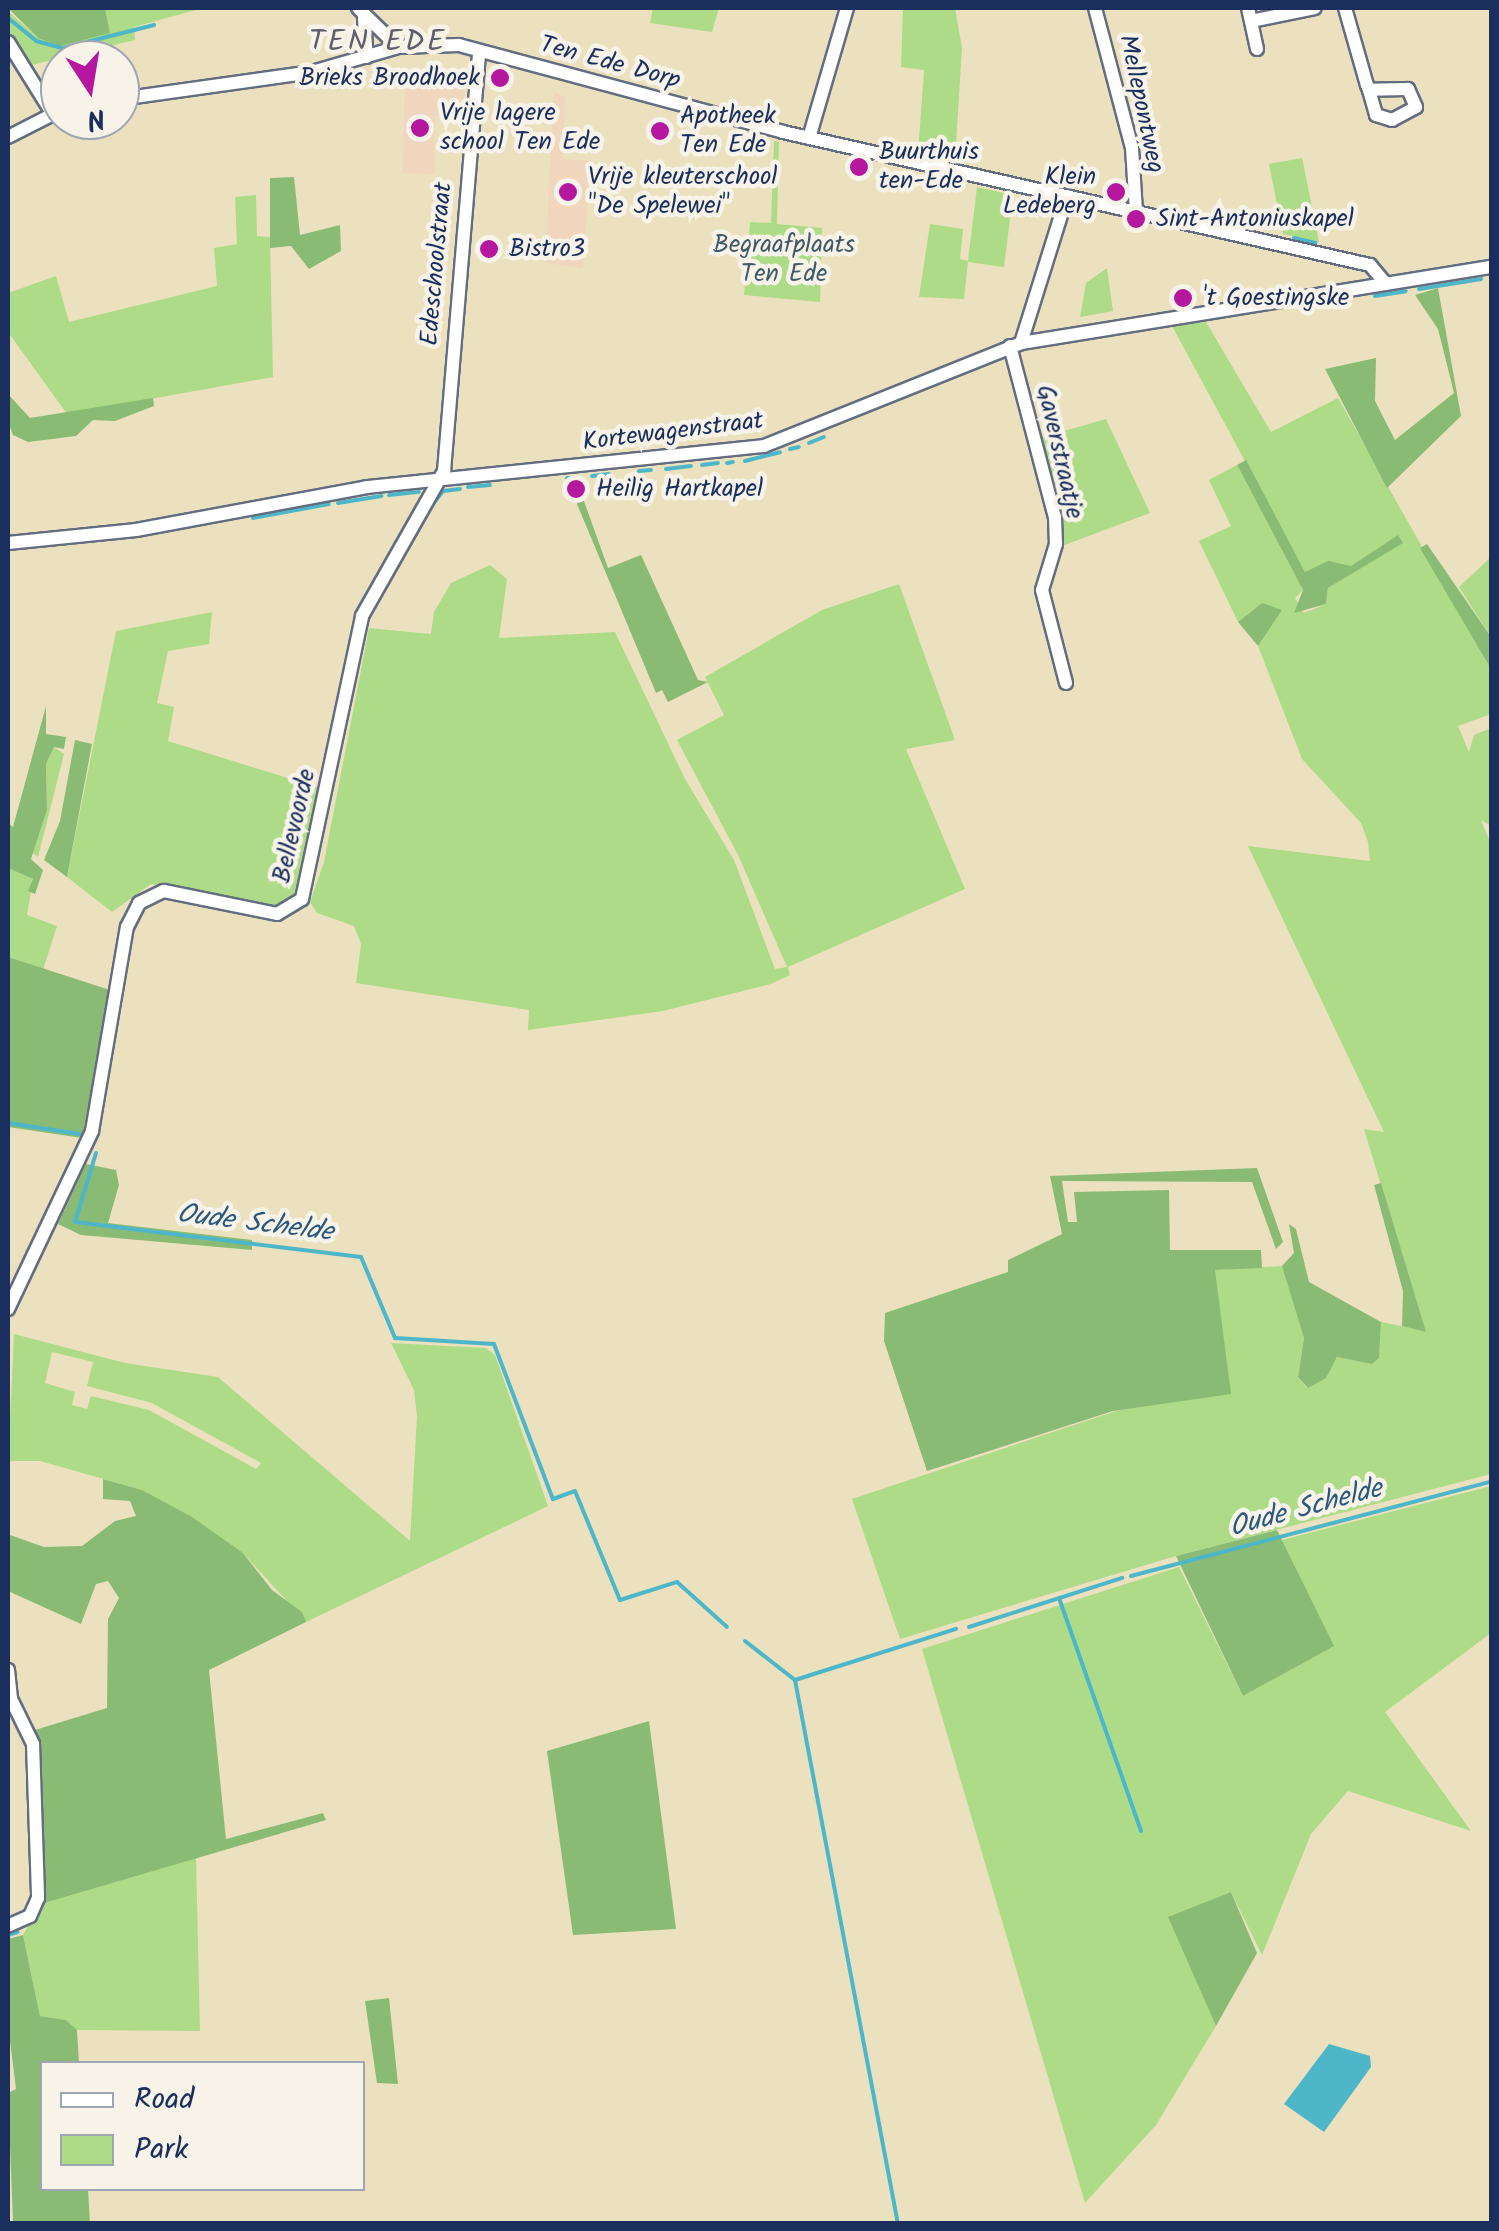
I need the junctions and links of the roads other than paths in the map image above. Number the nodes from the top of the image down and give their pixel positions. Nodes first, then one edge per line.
1 (848, 8) edge
2 (1095, 8) edge
3 (1315, 8) edge
4 (1345, 8) edge
5 (361, 13) edge
6 (1250, 14) edge
7 (8, 42) edge
8 (398, 47) junction
9 (1257, 49) dead end
10 (479, 51) junction
11 (366, 57) junction
12 (40, 89) edge
13 (1368, 90) dead end
14 (140, 96) edge
15 (40, 120) edge
16 (8, 137) edge
17 (809, 138) junction
18 (1067, 196) junction
19 (1136, 212) junction
20 (1492, 267) edge
21 (1385, 283) junction
22 (1015, 344) junction
23 (438, 480) junction
24 (8, 543) edge
25 (1066, 683) dead end
26 (8, 1309) edge
27 (8, 1670) edge
28 (8, 1926) edge

1 - 17 street
2 - 19 street, Mellepontweg
3 - 6 street
4 - 13 street
5 - 8 street
5 - 11 street
6 - 9 street
7 - 12 street
8 - 10 street, Ten Ede Dorp
8 - 11 street, Ten Ede Dorp
10 - 17 street, Ten Ede Dorp
10 - 23 street, Edeschoolstraat
11 - 14 street, Ten Ede Dorp
15 - 16 street
17 - 18 street, Ten Ede Dorp
18 - 19 street, Ten Ede Dorp
18 - 22 street
19 - 21 street, Ten Ede Dorp
20 - 21 street, Kortewagenstraat
21 - 22 street, Kortewagenstraat
22 - 23 street, Kortewagenstraat
22 - 25 street, Gaverstraatje
23 - 24 street, Kortewagenstraat
23 - 26 street, Bellevoorde
27 - 28 street

